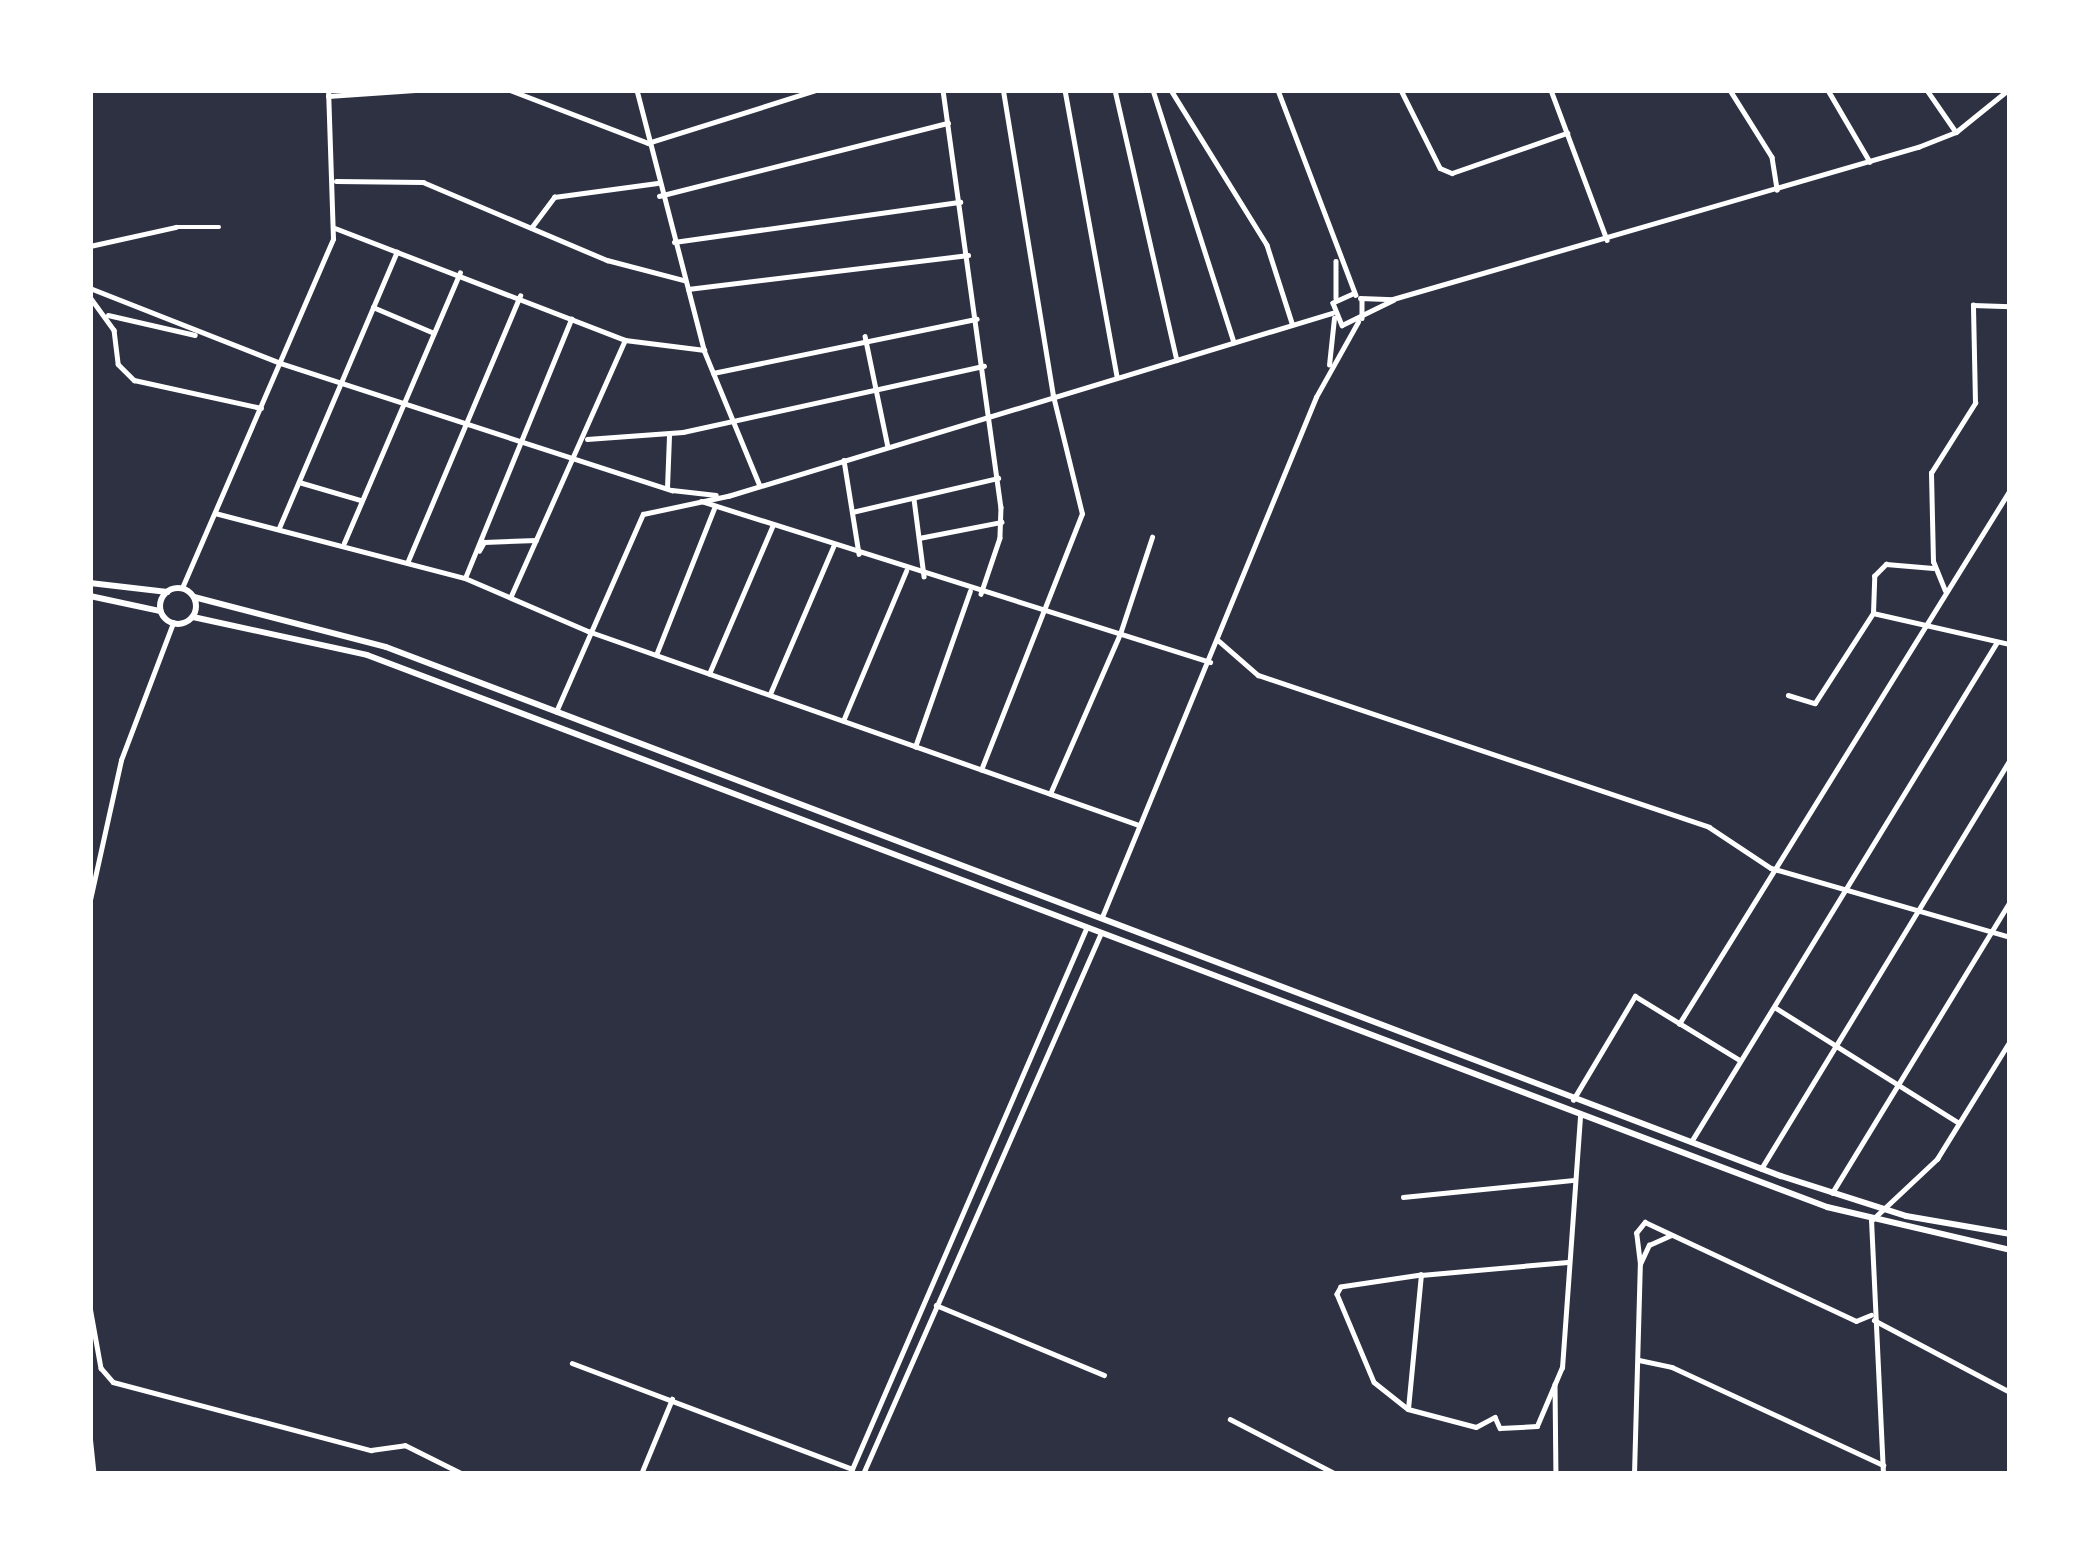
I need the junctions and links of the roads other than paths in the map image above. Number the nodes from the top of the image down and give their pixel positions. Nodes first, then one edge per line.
1 (415, 90) edge
2 (510, 90) edge
3 (637, 90) edge
4 (816, 90) edge
5 (943, 90) edge
6 (1003, 90) edge
7 (1065, 90) edge
8 (1115, 90) edge
9 (1153, 90) edge
10 (1171, 90) edge
11 (1278, 90) edge
12 (1401, 90) edge
13 (1551, 90) edge
14 (1730, 90) edge
15 (1828, 90) edge
16 (1927, 90) edge
17 (2008, 90) edge
18 (328, 94) edge
19 (948, 123) junction
20 (1956, 132) junction
21 (1567, 134) junction
22 (648, 142) junction
23 (1870, 162) junction
24 (336, 181) junction
25 (657, 183) junction
26 (1777, 190) junction
27 (659, 196) junction
28 (960, 202) junction
29 (219, 227) dead end
30 (531, 228) junction
31 (335, 229) junction
32 (1606, 240) junction
33 (672, 242) junction
34 (90, 246) edge
35 (397, 250) junction
36 (968, 255) junction
37 (1335, 256) junction
38 (460, 273) junction
39 (683, 280) junction
40 (90, 288) edge
41 (686, 290) junction
42 (520, 296) junction
43 (1358, 296) junction
44 (90, 297) edge
45 (1336, 298) junction
46 (1394, 299) junction
47 (2010, 306) edge
48 (373, 308) junction
49 (106, 315) junction
50 (1333, 316) junction
51 (571, 319) junction
52 (977, 319) junction
53 (1360, 320) junction
54 (1292, 325) junction
55 (435, 334) junction
56 (200, 335) junction
57 (865, 336) junction
58 (625, 340) junction
59 (1234, 342) junction
60 (704, 350) junction
61 (1177, 359) junction
62 (280, 363) junction
63 (984, 366) junction
64 (1328, 371) junction
65 (713, 374) junction
66 (1117, 377) junction
67 (344, 378) junction
68 (876, 390) junction
69 (1053, 396) junction
70 (407, 400) junction
71 (261, 408) junction
72 (989, 417) junction
73 (472, 420) junction
74 (733, 421) junction
75 (669, 435) junction
76 (524, 437) junction
77 (587, 439) junction
78 (888, 447) junction
79 (579, 455) junction
80 (844, 460) junction
81 (998, 478) junction
82 (298, 482) junction
83 (760, 486) junction
84 (667, 488) junction
85 (2010, 490) edge
86 (728, 496) junction
87 (914, 499) junction
88 (360, 500) junction
89 (700, 500) junction
90 (715, 506) junction
91 (852, 512) junction
92 (214, 513) junction
93 (1001, 522) junction
94 (773, 525) junction
95 (279, 528) junction
96 (541, 535) junction
97 (1152, 537) dead end
98 (919, 538) junction
99 (344, 543) junction
100 (834, 545) junction
101 (859, 554) junction
102 (408, 562) junction
103 (1935, 569) junction
104 (906, 570) junction
105 (924, 576) junction
106 (465, 578) junction
107 (90, 584) edge
108 (182, 588) junction
109 (970, 591) junction
110 (1945, 591) junction
111 (167, 592) junction
112 (981, 594) junction
113 (90, 596) edge
114 (511, 596) junction
115 (194, 597) junction
116 (160, 611) junction
117 (1049, 612) junction
118 (1873, 613) junction
119 (193, 617) junction
120 (173, 623) junction
121 (1924, 624) junction
122 (588, 631) junction
123 (1120, 634) junction
124 (1219, 641) junction
125 (1997, 642) junction
126 (2010, 644) edge
127 (656, 655) junction
128 (1210, 662) junction
129 (709, 674) junction
130 (770, 694) junction
131 (1788, 695) dead end
132 (556, 712) junction
133 (843, 721) junction
134 (915, 748) junction
135 (2010, 759) edge
136 (981, 770) junction
137 (1050, 794) junction
138 (1139, 825) junction
139 (94, 863) edge
140 (1771, 868) junction
141 (1846, 891) junction
142 (90, 900) edge
143 (2010, 901) edge
144 (1919, 908) junction
145 (1101, 918) junction
146 (1086, 929) junction
147 (1991, 931) junction
148 (1100, 935) junction
149 (2010, 938) edge
150 (1773, 1007) junction
151 (1679, 1024) junction
152 (2010, 1041) edge
153 (1836, 1045) junction
154 (1741, 1060) junction
155 (1897, 1084) junction
156 (1573, 1100) junction
157 (1580, 1117) junction
158 (1959, 1123) junction
159 (1691, 1142) junction
160 (1761, 1169) junction
161 (1574, 1180) junction
162 (1832, 1194) junction
163 (1403, 1196) dead end
164 (1877, 1208) junction
165 (1871, 1221) junction
166 (2010, 1234) edge
167 (1671, 1235) junction
168 (2010, 1250) edge
169 (1568, 1262) junction
170 (1640, 1264) junction
171 (1420, 1275) junction
172 (936, 1305) junction
173 (90, 1307) edge
174 (1871, 1316) junction
175 (1639, 1360) junction
176 (572, 1363) dead end
177 (1562, 1367) junction
178 (1104, 1375) dead end
179 (2010, 1392) edge
180 (672, 1399) junction
181 (1408, 1409) junction
182 (1230, 1419) dead end
183 (90, 1435) edge
184 (91, 1451) edge
185 (1882, 1465) junction
186 (850, 1472) edge
187 (94, 1474) edge
188 (463, 1474) edge
189 (640, 1474) edge
190 (863, 1474) edge
191 (1336, 1474) edge
192 (1556, 1474) edge
193 (1634, 1474) edge
194 (1883, 1474) edge

1 - 18 street
2 - 22 street
3 - 22 street
4 - 22 street
5 - 19 street
6 - 69 street
7 - 66 street
8 - 61 street
9 - 59 street
10 - 54 street
11 - 37 street
12 - 21 street
13 - 21 street
14 - 26 street
15 - 23 street
16 - 20 street
17 - 20 street
18 - 24 street
19 - 27 street
19 - 28 street
20 - 23 street
21 - 32 street
22 - 25 street
23 - 26 street
24 - 30 street
24 - 31 street
25 - 27 street
25 - 30 street
26 - 32 street
27 - 33 street
28 - 33 street
28 - 36 street
29 - 34 street
30 - 39 street
31 - 35 street
31 - 62 street
32 - 46 street
33 - 39 street
35 - 38 street
35 - 48 street
36 - 41 street
36 - 52 street
37 - 43 street
37 - 45 street
38 - 42 street
38 - 55 street
39 - 41 street
40 - 56 street
41 - 60 street
42 - 51 street
42 - 73 street
43 - 45 street
43 - 46 street
43 - 53 street
44 - 49 street
45 - 50 street
46 - 53 street
47 - 103 street
48 - 55 street
48 - 67 street
49 - 56 street
49 - 71 street
50 - 53 street
50 - 54 street
50 - 64 street
51 - 58 street
51 - 76 street
52 - 57 street
52 - 63 street
53 - 64 street
54 - 59 street
55 - 70 street
56 - 62 street
57 - 65 street
57 - 68 street
58 - 60 street
58 - 77 street
59 - 61 street
60 - 65 street
61 - 66 street
62 - 67 street
62 - 71 street
63 - 68 street
63 - 72 street
64 - 124 street
65 - 74 street
66 - 69 street
67 - 70 street
67 - 82 street
68 - 74 street
68 - 78 street
69 - 72 street
69 - 117 street
70 - 73 street
70 - 88 street
71 - 92 street
72 - 78 street
72 - 81 street
73 - 76 street
73 - 102 street
74 - 75 street
74 - 83 street
75 - 77 street
75 - 84 street
76 - 79 street
76 - 106 street
77 - 79 street
78 - 80 street
79 - 84 street
79 - 96 street
80 - 83 street
80 - 91 street
81 - 87 street
81 - 93 street
82 - 88 street
82 - 95 street
83 - 86 street
84 - 86 street
85 - 110 street
86 - 89 street
87 - 91 street
87 - 98 street
88 - 99 street
89 - 90 street
89 - 122 street
90 - 94 street
90 - 127 street
91 - 101 street
92 - 95 street
92 - 108 street
93 - 98 street
93 - 112 street
94 - 100 street
94 - 129 street
95 - 99 street
96 - 106 street
96 - 114 street
97 - 123 street
98 - 105 street
99 - 102 street
100 - 101 street
100 - 130 street
101 - 104 street
102 - 106 street
103 - 110 street
103 - 118 street
104 - 105 street
104 - 133 street
105 - 109 street
106 - 114 street
107 - 111 highway
108 - 111 highway
108 - 115 highway
109 - 112 street
109 - 134 street
110 - 121 street
111 - 116 highway
112 - 117 street
113 - 116 highway
114 - 122 street
115 - 119 highway
115 - 132 highway
116 - 120 highway
117 - 123 street
117 - 136 street
118 - 121 street
118 - 131 street
119 - 120 highway
119 - 146 highway
120 - 139 street
121 - 125 street
121 - 140 street
122 - 127 street
122 - 132 street
123 - 128 street
123 - 137 street
124 - 128 street
124 - 140 street
125 - 126 street
125 - 141 street
127 - 129 street
128 - 138 street
129 - 130 street
130 - 133 street
132 - 145 highway
133 - 134 street
134 - 136 street
135 - 144 street
136 - 137 street
137 - 138 street
138 - 145 street
139 - 142 street
140 - 141 street
140 - 151 street
141 - 144 street
141 - 150 street
143 - 147 street
144 - 147 street
144 - 153 street
145 - 156 highway
146 - 148 highway
146 - 186 street
147 - 149 street
147 - 155 street
148 - 157 highway
148 - 172 street
150 - 153 street
150 - 154 street
151 - 154 street
151 - 156 street
152 - 158 street
153 - 155 street
153 - 160 street
154 - 159 street
155 - 158 street
155 - 162 street
156 - 159 highway
157 - 161 street
157 - 165 highway
158 - 164 street
159 - 160 highway
160 - 162 highway
161 - 163 street
161 - 169 street
162 - 164 highway
164 - 165 street
164 - 166 highway
165 - 168 highway
165 - 174 street
167 - 170 street
167 - 170 street
167 - 174 street
169 - 171 street
169 - 177 street
170 - 175 street
171 - 181 street
171 - 181 street
172 - 178 street
172 - 190 street
173 - 188 street
174 - 179 street
174 - 185 street
175 - 185 street
175 - 193 street
176 - 180 street
177 - 181 street
177 - 192 street
180 - 186 street
180 - 189 street
182 - 191 street
183 - 184 street
184 - 187 street
185 - 194 street

